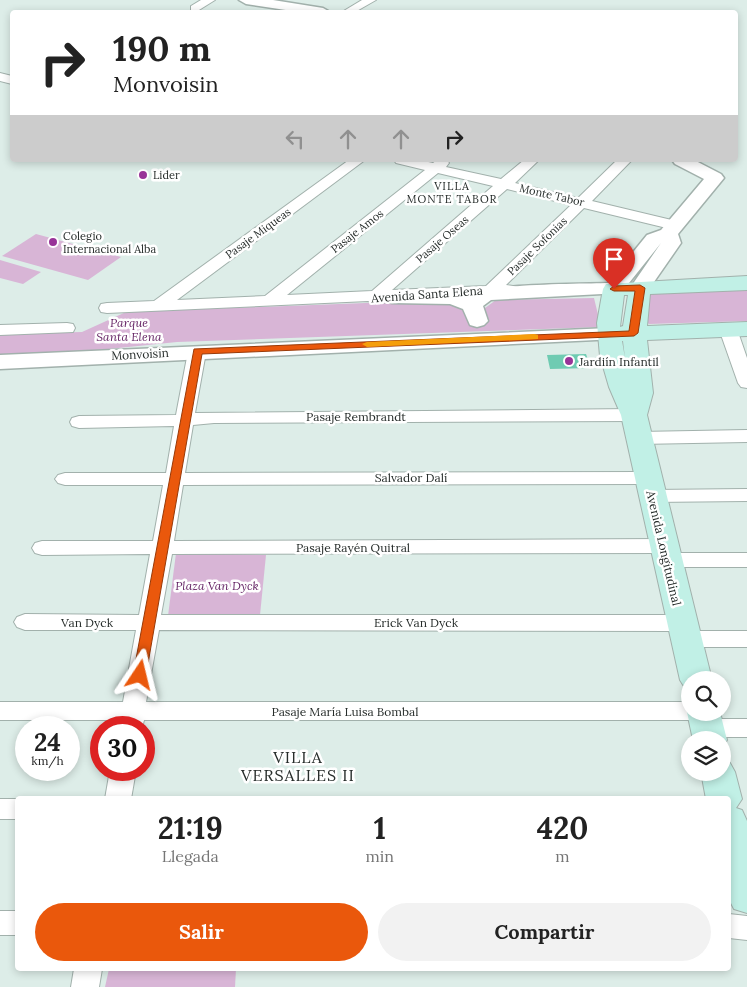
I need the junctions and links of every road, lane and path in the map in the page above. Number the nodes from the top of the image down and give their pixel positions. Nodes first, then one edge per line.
1 (209, 0) edge
2 (246, 0) edge
3 (370, 0) edge
4 (277, 2) edge
5 (195, 8) dead end
6 (314, 10) edge
7 (352, 10) edge
8 (355, 162) edge
9 (422, 162) edge
10 (530, 162) edge
11 (623, 162) edge
12 (685, 162) edge
13 (442, 164) edge
14 (505, 184) junction
15 (582, 202) junction
16 (671, 229) junction
17 (747, 284) edge
18 (640, 288) junction
19 (614, 289) junction
20 (492, 290) junction
21 (529, 292) junction
22 (383, 297) junction
23 (268, 302) junction
24 (158, 306) junction
25 (107, 308) dead end
26 (475, 315) junction
27 (67, 328) dead end
28 (738, 329) edge
29 (0, 330) edge
30 (634, 333) junction
31 (609, 334) junction
32 (511, 338) junction
33 (460, 341) junction
34 (197, 352) junction
35 (0, 362) edge
36 (747, 383) edge
37 (185, 419) junction
38 (78, 422) dead end
39 (636, 427) junction
40 (747, 436) edge
41 (175, 477) junction
42 (65, 479) dead end
43 (650, 487) junction
44 (747, 495) edge
45 (42, 548) dead end
46 (162, 548) junction
47 (665, 553) junction
48 (747, 560) edge
49 (25, 622) dead end
50 (149, 622) junction
51 (684, 631) junction
52 (747, 639) edge
53 (694, 671) edge
54 (0, 711) edge
55 (90, 716) edge
56 (133, 716) edge
57 (155, 719) edge
58 (703, 723) edge
59 (747, 728) edge
60 (121, 781) edge
61 (720, 781) edge
62 (119, 796) edge
63 (723, 796) edge
64 (0, 809) edge
65 (15, 809) edge
66 (731, 821) edge
67 (747, 823) edge
68 (731, 830) edge
69 (747, 898) edge
70 (0, 923) edge
71 (15, 923) edge
72 (731, 926) edge
73 (747, 928) edge
74 (88, 971) edge
75 (85, 987) edge

1 - 5 street
2 - 4 street
3 - 7 street
4 - 6 street
8 - 24 street, Pasaje Miqueas
9 - 13 street, Monte Tabor
10 - 14 street, Pasaje Oseas
11 - 15 street, Pasaje Sofonias
12 - 16 street, Avenida Longitudinal
13 - 14 street, Monte Tabor
13 - 23 street, Pasaje Amos
14 - 15 street, Monte Tabor
14 - 22 street, Pasaje Oseas
15 - 16 street, Monte Tabor
15 - 20 street, Pasaje Sofonias
16 - 18 street, Avenida Longitudinal
16 - 19 street, Avenida Longitudinal
17 - 18 main road, Avenida Santa Elena
18 - 19 main road, Avenida Santa Elena
18 - 30 main road, Avenida Longitudinal
19 - 21 street, Avenida Santa Elena
19 - 31 main road, Avenida Longitudinal
20 - 21 street, Avenida Santa Elena
20 - 22 street, Avenida Santa Elena
21 - 26 street
22 - 23 street, Avenida Santa Elena
22 - 26 street
23 - 24 street, Avenida Santa Elena
24 - 25 street, Avenida Santa Elena
26 - 32 street
26 - 33 street
27 - 29 street
28 - 30 main road
28 - 36 street
30 - 31 main road
30 - 39 main road, Avenida Longitudinal
31 - 32 street
31 - 39 main road, Avenida Longitudinal
32 - 33 street
33 - 34 street, Monvoisin
34 - 35 street, Monvoisin
34 - 37 street
37 - 38 street, Pasaje Rembrandt
37 - 39 street, Pasaje Rembrandt
37 - 41 street
39 - 40 street, Pasaje Rembrandt
39 - 43 main road, Avenida Longitudinal
41 - 42 street, Salvador Dalí
41 - 43 street, Salvador Dalí
41 - 46 street
43 - 44 street, Salvador Dalí
43 - 47 main road, Avenida Longitudinal
45 - 46 street, Pasaje Rayén Quitral
46 - 47 street, Pasaje Rayén Quitral
46 - 50 street
47 - 48 street, Pasaje Rayén Quitral
47 - 51 main road, Avenida Longitudinal
49 - 50 street, Van Dyck
50 - 51 street, Erick Van Dyck
50 - 56 street
51 - 52 street, Erick Van Dyck
51 - 53 main road, Avenida Longitudinal
54 - 55 street, Pasaje María Luisa Bombal
57 - 58 street, Pasaje María Luisa Bombal
58 - 59 street, Pasaje María Luisa Bombal
60 - 62 street
61 - 63 main road
64 - 65 street
66 - 67 street
68 - 69 main road
70 - 71 street
72 - 73 street
74 - 75 street

